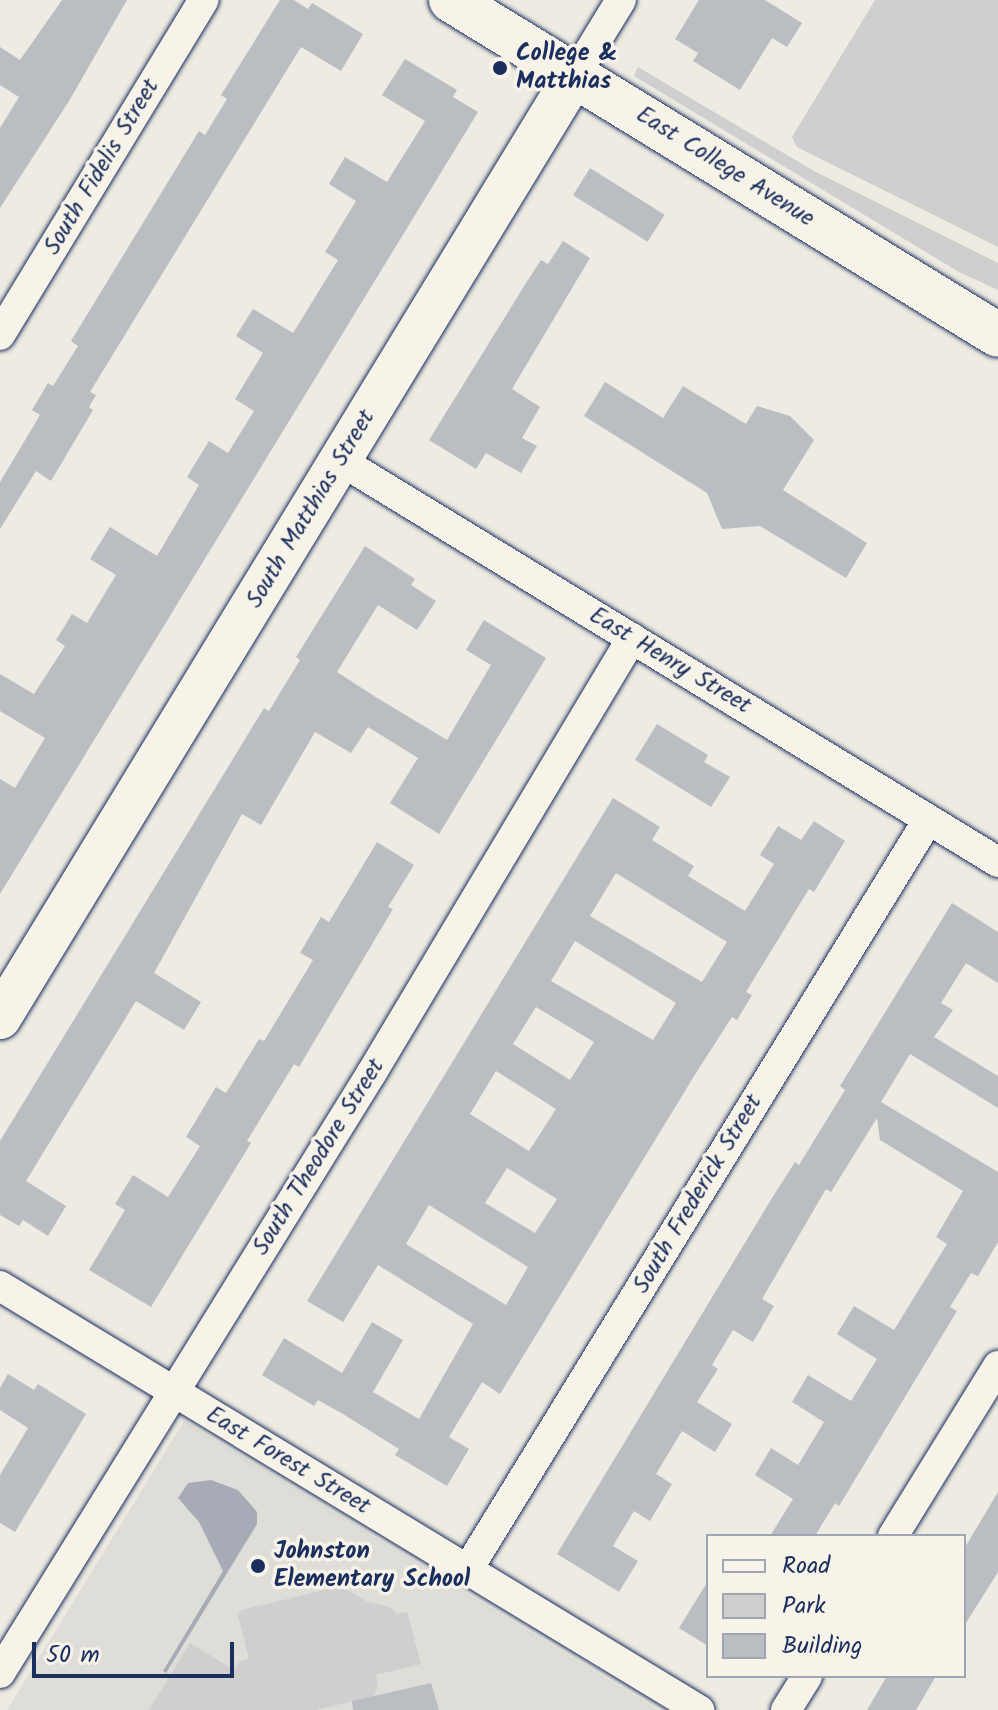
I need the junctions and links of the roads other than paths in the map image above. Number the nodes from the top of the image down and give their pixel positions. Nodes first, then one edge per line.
1 (204, 0) edge
2 (451, 0) edge
3 (621, 0) edge
4 (575, 75) junction
5 (0, 335) edge
6 (998, 335) edge
7 (341, 461) junction
8 (632, 638) junction
9 (928, 820) junction
10 (998, 862) edge
11 (0, 1018) edge
12 (0, 1286) edge
13 (998, 1366) edge
14 (174, 1392) junction
15 (894, 1534) edge
16 (468, 1569) junction
17 (0, 1673) edge
18 (806, 1678) edge
19 (699, 1710) edge
20 (786, 1710) edge

1 - 5 street, South Fidelis Street
2 - 4 main road, East College Avenue
3 - 4 street, South Matthias Street
4 - 6 main road, East College Avenue
4 - 7 street, South Matthias Street
7 - 8 street, East Henry Street
7 - 11 street, South Matthias Street
8 - 9 street, East Henry Street
8 - 14 street, South Theodore Street
9 - 10 street, East Henry Street
9 - 16 street, South Frederick Street
12 - 14 street, East Forest Street
13 - 15 street
14 - 16 street, East Forest Street
14 - 17 street, South Theodore Street
16 - 19 street, East Forest Street
18 - 20 street

